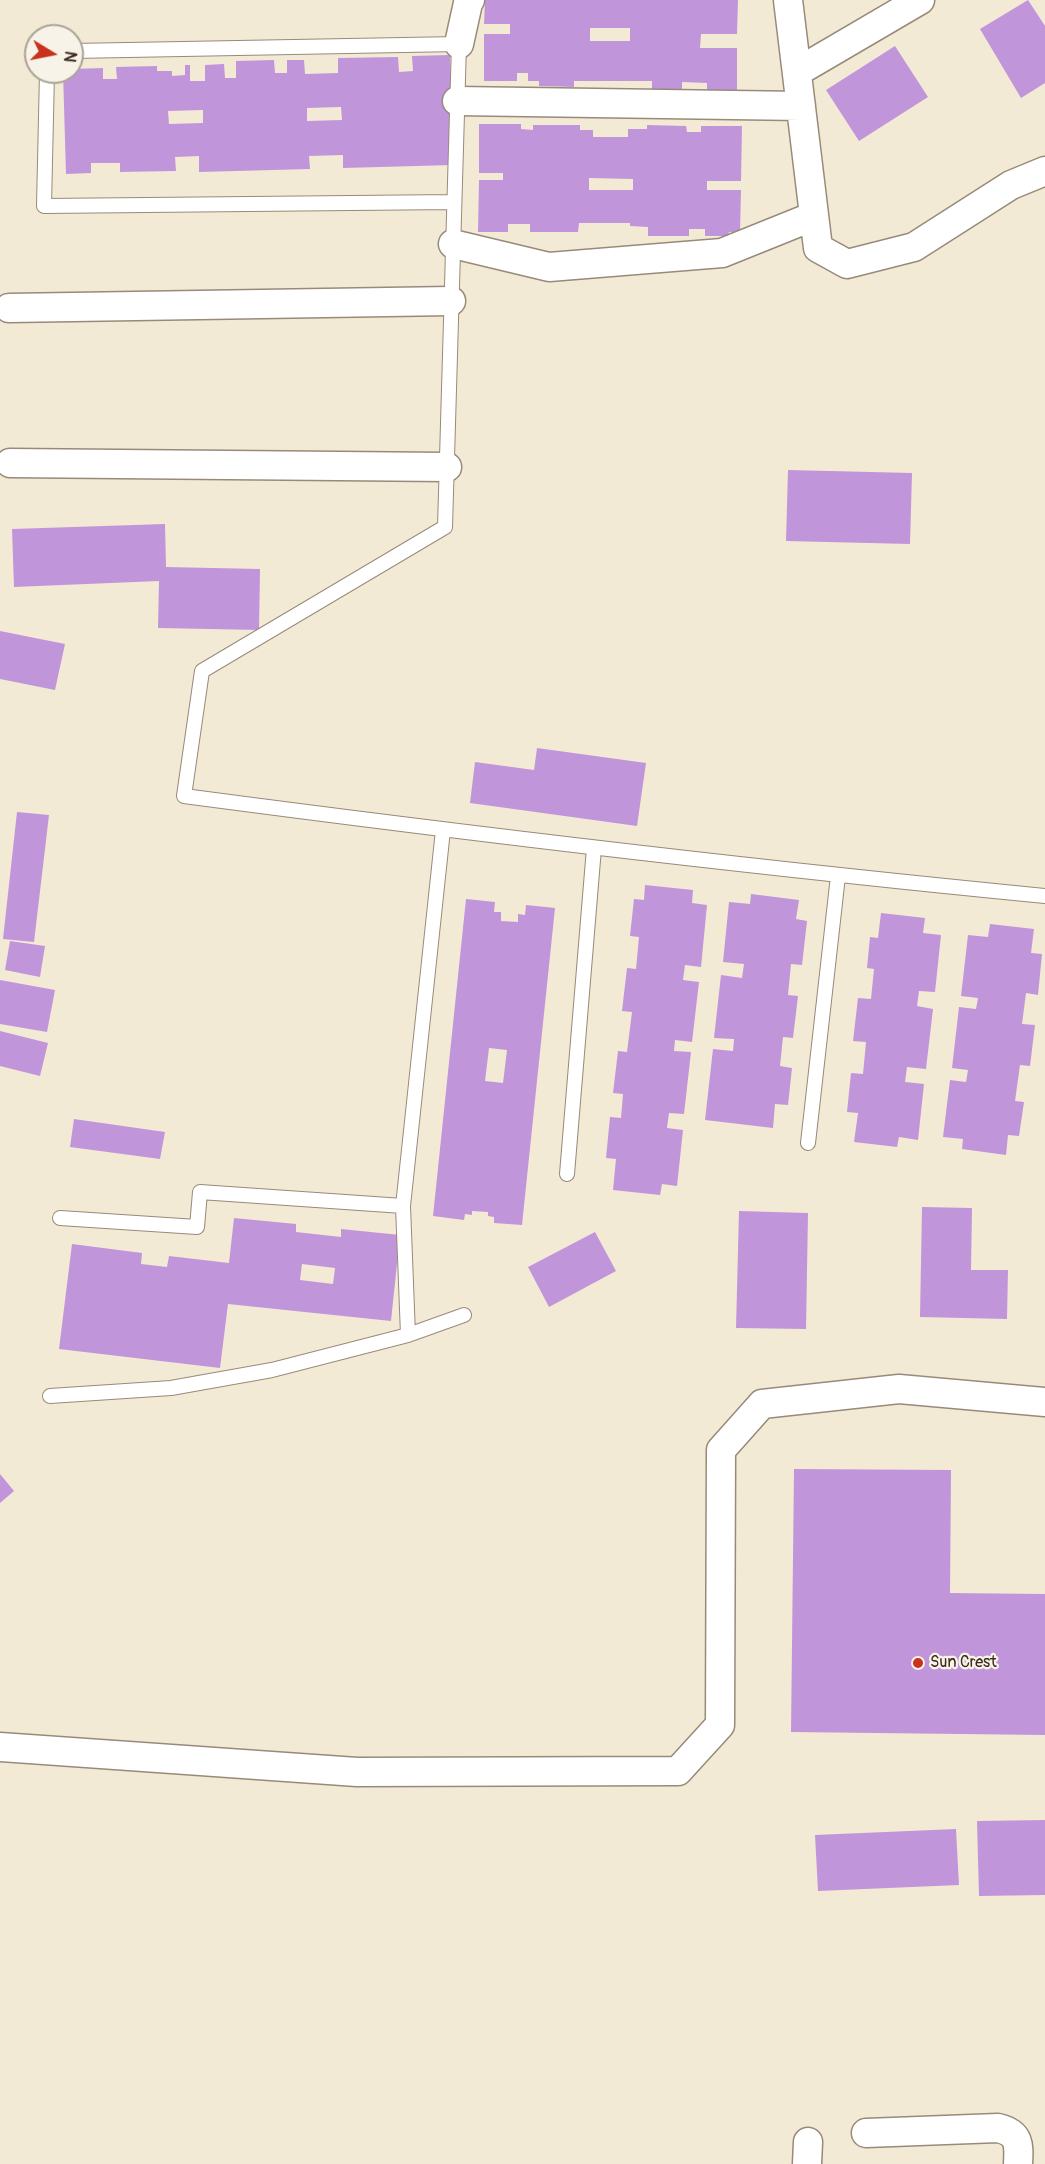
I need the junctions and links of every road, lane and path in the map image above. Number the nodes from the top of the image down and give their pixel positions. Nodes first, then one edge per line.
1 (470, 0) edge
2 (788, 0) edge
3 (920, 0) edge
4 (459, 44) junction
5 (84, 51) edge
6 (797, 72) junction
7 (47, 84) edge
8 (457, 101) junction
9 (801, 106) junction
10 (1045, 171) edge
11 (454, 202) junction
12 (814, 216) junction
13 (453, 244) junction
14 (451, 301) junction
15 (9, 308) dead end
16 (10, 463) dead end
17 (447, 467) junction
18 (443, 830) junction
19 (594, 848) junction
20 (838, 876) junction
21 (1045, 896) edge
22 (808, 1143) dead end
23 (567, 1174) dead end
24 (403, 1206) junction
25 (60, 1218) dead end
26 (465, 1315) dead end
27 (408, 1335) junction
28 (50, 1396) dead end
29 (1045, 1402) edge
30 (0, 1747) edge
31 (866, 2133) dead end
32 (1018, 2164) edge

1 - 4 street
2 - 6 street
3 - 6 street
4 - 5 lane
4 - 8 lane
6 - 9 street
7 - 11 lane
8 - 9 street
8 - 11 lane
9 - 12 street
10 - 12 street
11 - 13 lane
12 - 13 street
13 - 14 lane
14 - 15 street
14 - 17 lane
16 - 17 street
17 - 18 lane
18 - 19 lane
18 - 24 lane
19 - 20 lane
19 - 23 lane
20 - 21 lane
20 - 22 lane
24 - 25 lane
24 - 27 lane
26 - 27 lane
27 - 28 lane
29 - 30 street
31 - 32 street

